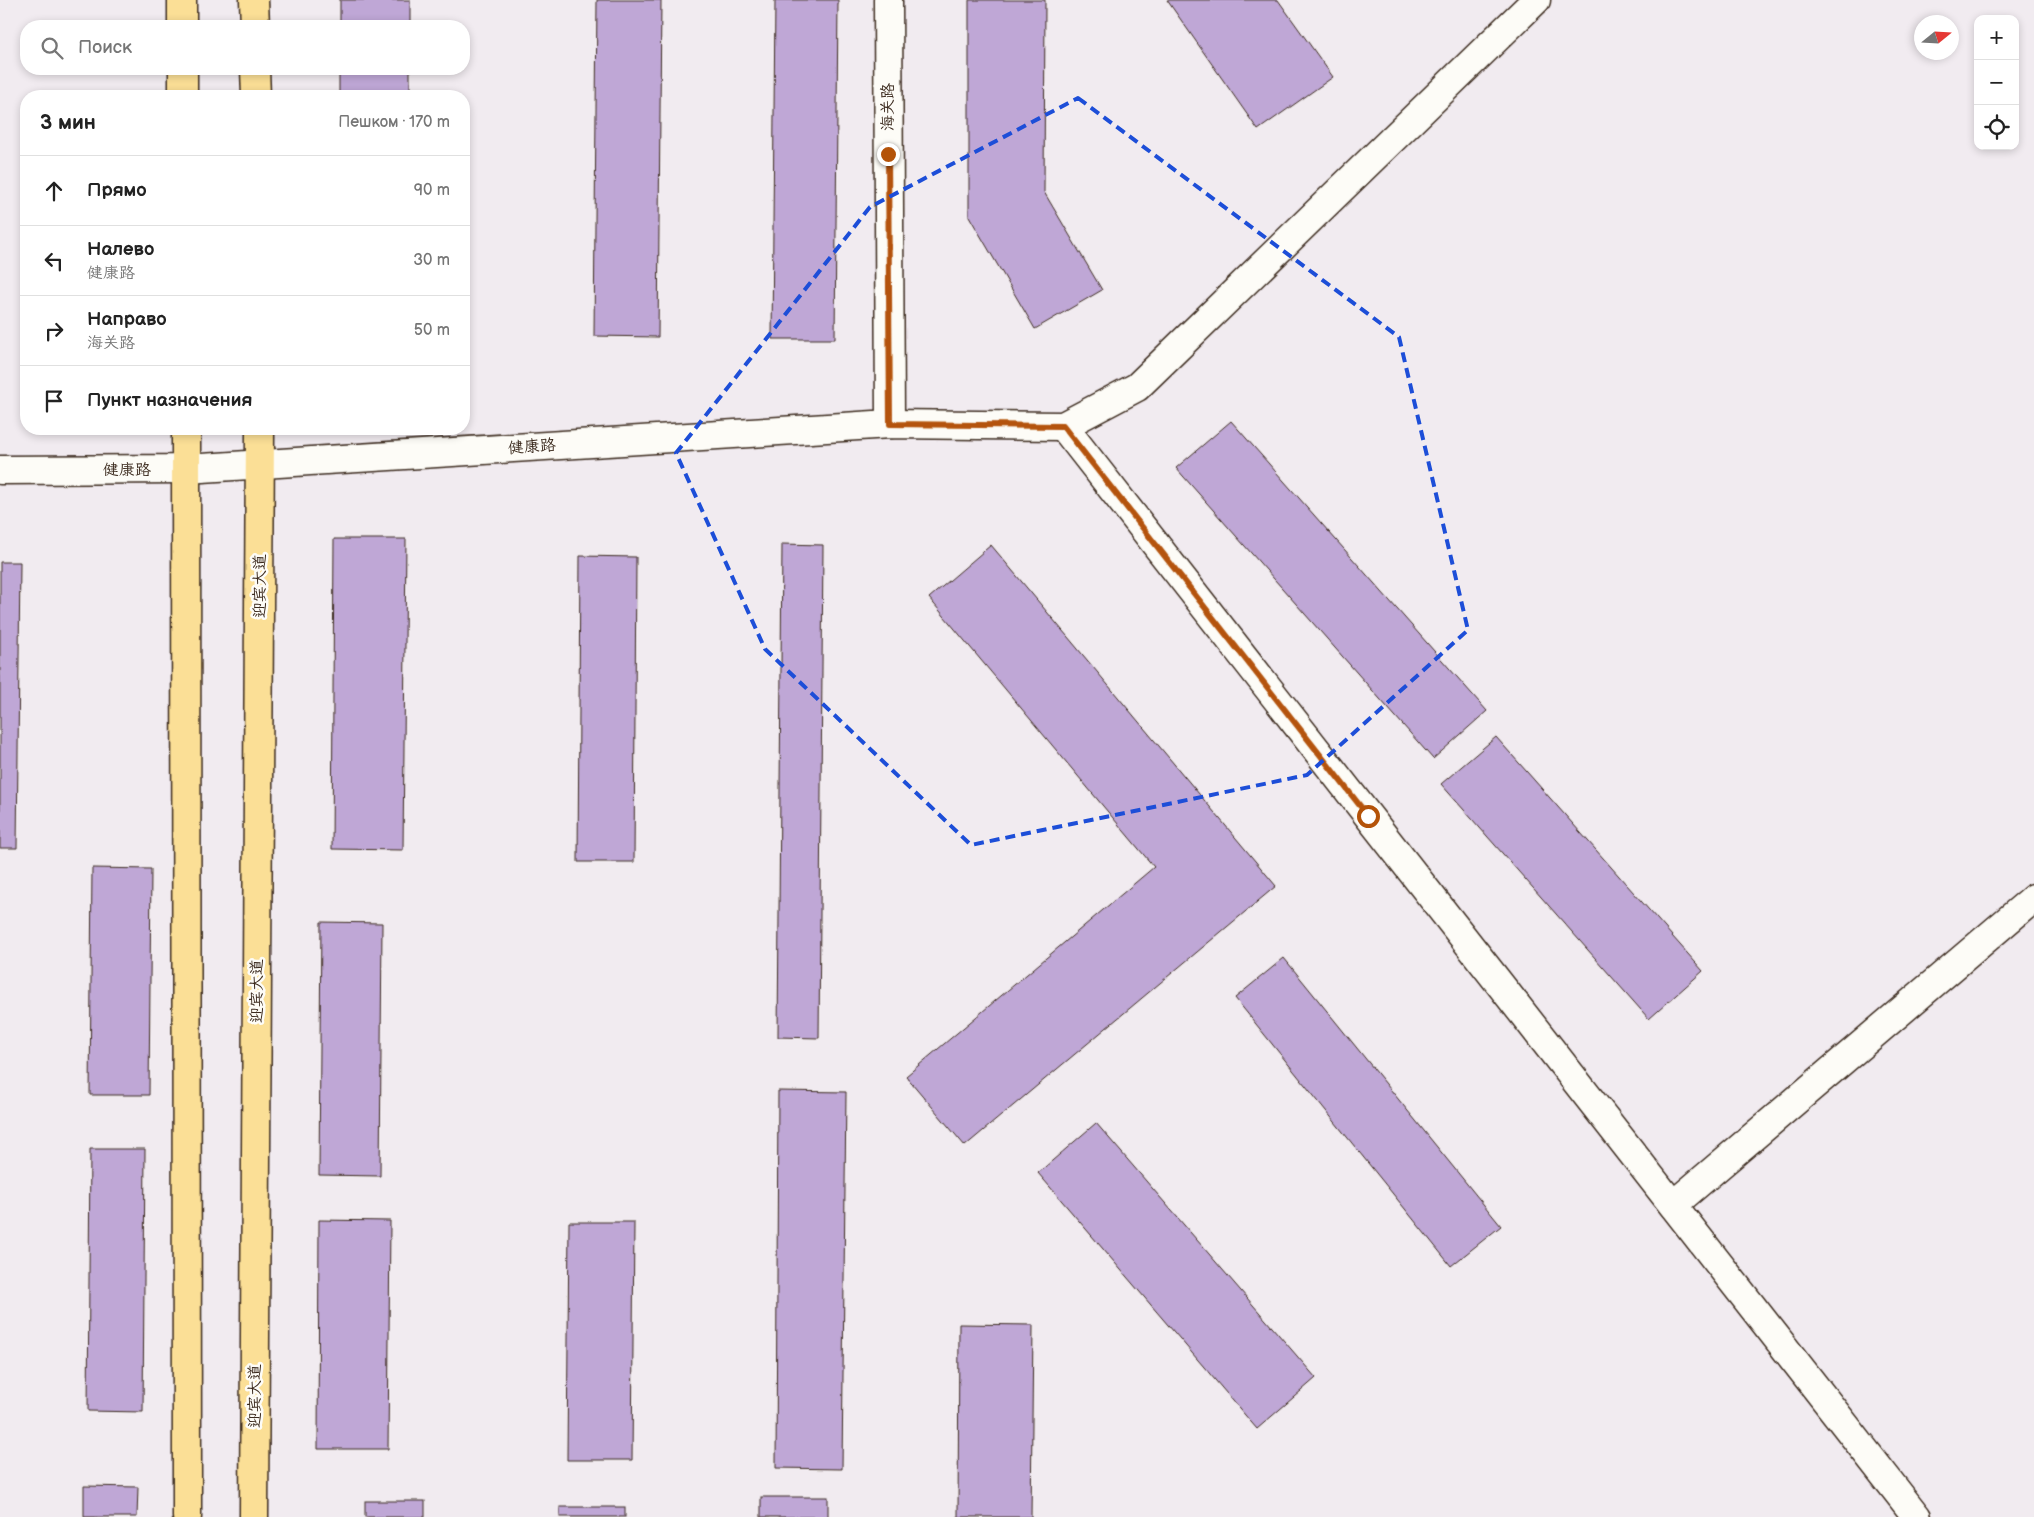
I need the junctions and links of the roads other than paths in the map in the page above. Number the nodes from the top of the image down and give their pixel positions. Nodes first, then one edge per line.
1 (182, 0) edge
2 (254, 0) edge
3 (888, 0) edge
4 (1536, 0) edge
5 (182, 20) edge
6 (255, 20) edge
7 (183, 75) edge
8 (255, 75) edge
9 (183, 90) edge
10 (256, 90) edge
11 (890, 424) junction
12 (1063, 426) junction
13 (186, 435) edge
14 (260, 435) edge
15 (260, 465) junction
16 (186, 469) junction
17 (0, 470) edge
18 (2034, 898) edge
19 (1673, 1205) junction
20 (187, 1517) edge
21 (254, 1517) edge
22 (1917, 1517) edge

1 - 5 highway
2 - 6 highway
3 - 11 street, 海关路
4 - 12 street
7 - 9 highway
8 - 10 highway
11 - 12 street, 健康路
11 - 15 street, 健康路
12 - 19 street
13 - 16 highway
14 - 15 highway, 迎宾大道
15 - 16 street, 健康路
15 - 21 highway, 迎宾大道
16 - 17 street, 健康路
16 - 20 highway
18 - 19 street
19 - 22 street

